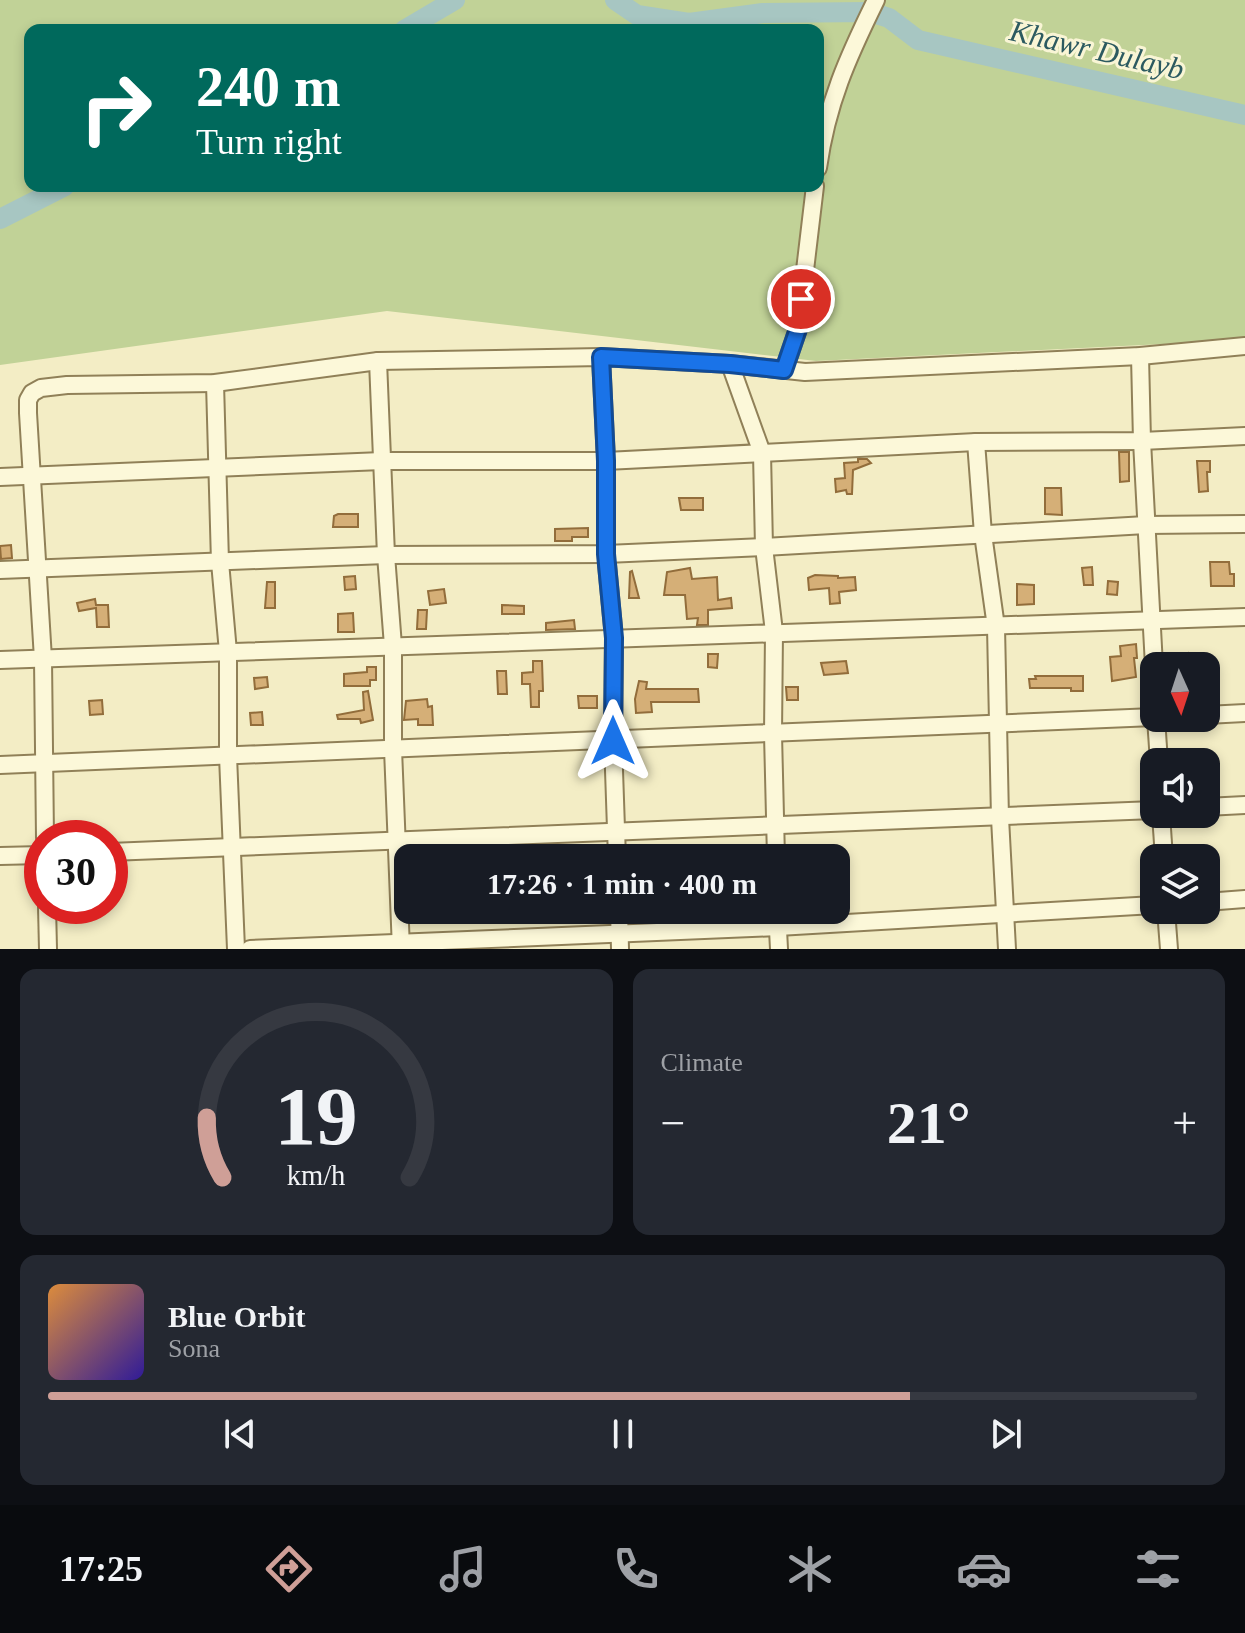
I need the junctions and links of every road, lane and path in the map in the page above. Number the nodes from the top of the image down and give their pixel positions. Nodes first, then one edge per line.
1 (876, 0) edge
2 (824, 142) edge
3 (814, 192) edge
4 (1245, 346) edge
5 (1140, 356) junction
6 (601, 357) junction
7 (378, 361) junction
8 (730, 364) junction
9 (784, 370) junction
10 (215, 383) junction
11 (1245, 436) edge
12 (1142, 441) junction
13 (976, 442) junction
14 (762, 453) junction
15 (382, 461) junction
16 (606, 461) junction
17 (216, 468) junction
18 (33, 476) junction
19 (0, 477) edge
20 (1245, 524) edge
21 (1146, 525) junction
22 (983, 534) junction
23 (764, 547) junction
24 (606, 554) junction
25 (386, 555) junction
26 (220, 562) junction
27 (36, 569) junction
28 (0, 570) edge
29 (1245, 617) edge
30 (1152, 621) junction
31 (996, 627) junction
32 (774, 632) junction
33 (614, 638) junction
34 (393, 646) junction
35 (228, 652) junction
36 (1153, 652) edge
37 (43, 659) junction
38 (0, 660) edge
39 (1245, 713) edge
40 (1220, 714) edge
41 (1140, 719) edge
42 (999, 725) junction
43 (773, 734) junction
44 (613, 741) junction
45 (393, 749) junction
46 (228, 756) junction
47 (42, 763) junction
48 (0, 765) edge
49 (1245, 805) edge
50 (1220, 806) edge
51 (1140, 811) edge
52 (1000, 818) junction
53 (44, 820) edge
54 (775, 826) junction
55 (616, 833) junction
56 (397, 841) junction
57 (616, 844) edge
58 (776, 844) edge
59 (231, 847) junction
60 (128, 851) edge
61 (24, 855) edge
62 (0, 856) edge
63 (1245, 899) edge
64 (1220, 901) edge
65 (1140, 906) edge
66 (1006, 913) junction
67 (850, 916) edge
68 (47, 924) edge
69 (737, 924) edge
70 (778, 924) edge
71 (1167, 924) edge
72 (620, 941) edge
73 (401, 946) edge
74 (48, 949) edge
75 (236, 949) edge
76 (250, 949) edge
77 (779, 949) edge
78 (1007, 949) edge
79 (1169, 949) edge

1 - 2 street
3 - 9 street
4 - 5 street
5 - 9 street
5 - 12 street
6 - 7 street
6 - 8 street
6 - 16 street
7 - 10 street
7 - 15 street
8 - 9 street
8 - 14 street
10 - 17 street
10 - 18 street
11 - 12 street
12 - 13 street
12 - 21 street
13 - 14 street
13 - 22 street
14 - 16 street
14 - 23 street
15 - 16 street
15 - 17 street
15 - 25 street
16 - 24 street
17 - 18 street
17 - 26 street
18 - 19 street
18 - 27 street
20 - 21 street
21 - 22 street
21 - 30 street
22 - 23 street
22 - 31 street
23 - 24 street
23 - 32 street
24 - 25 street
24 - 33 street
25 - 26 street
25 - 34 street
26 - 27 street
26 - 35 street
27 - 28 street
27 - 37 street
29 - 30 street
30 - 31 street
30 - 36 street
31 - 32 street
31 - 42 street
32 - 33 street
32 - 43 street
33 - 34 street
33 - 44 street
34 - 35 street
34 - 45 street
35 - 37 street
35 - 46 street
37 - 38 street
37 - 47 street
39 - 40 street
41 - 42 street
42 - 43 street
42 - 52 street
43 - 44 street
43 - 54 street
44 - 45 street
44 - 55 street
45 - 46 street
45 - 56 street
46 - 47 street
46 - 59 street
47 - 48 street
47 - 53 street
49 - 50 street
51 - 52 street
52 - 54 street
52 - 66 street
54 - 55 street
54 - 58 street
55 - 56 street
55 - 57 street
56 - 59 street
56 - 73 street
59 - 60 street
59 - 75 street
61 - 62 street
63 - 64 street
65 - 66 street
66 - 67 street
66 - 78 street
68 - 74 street
69 - 72 street
70 - 77 street
71 - 79 street
72 - 73 street
73 - 76 street

